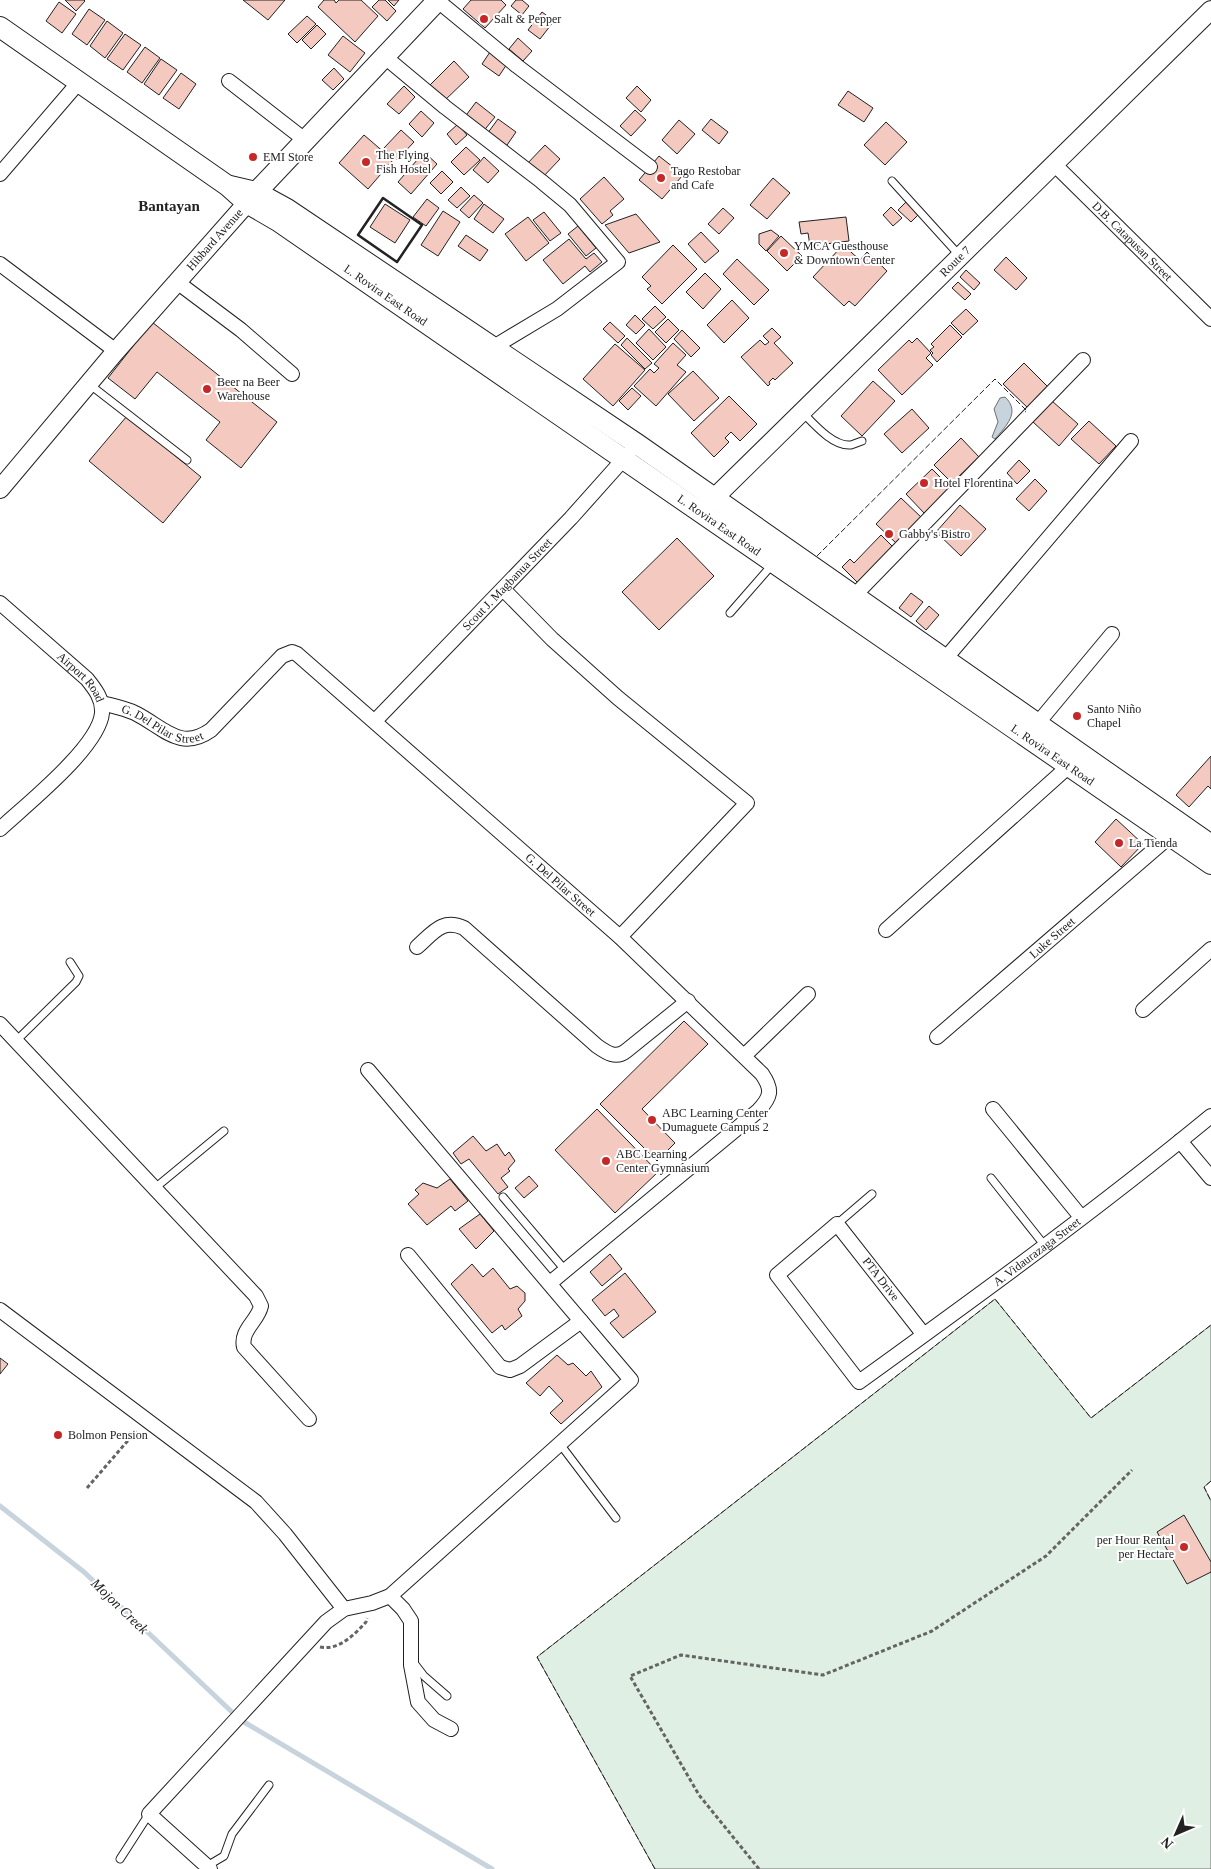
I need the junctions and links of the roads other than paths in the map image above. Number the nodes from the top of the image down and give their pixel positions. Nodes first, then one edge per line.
1 (438, 0) edge
2 (1211, 10) edge
3 (0, 27) edge
4 (385, 57) junction
5 (229, 81) dead end
6 (80, 82) junction
7 (305, 140) junction
8 (1054, 164) junction
9 (650, 167) dead end
10 (0, 174) edge
11 (892, 181) dead end
12 (252, 197) junction
13 (960, 256) junction
14 (0, 264) edge
15 (177, 282) junction
16 (1211, 319) edge
17 (440, 322) junction
18 (492, 348) junction
19 (116, 351) junction
20 (1083, 360) dead end
21 (292, 374) dead end
22 (88, 384) junction
23 (802, 411) junction
24 (862, 441) dead end
25 (1131, 441) dead end
26 (630, 452) junction
27 (187, 460) dead end
28 (0, 489) edge
29 (707, 505) junction
30 (774, 563) junction
31 (503, 589) junction
32 (854, 596) junction
33 (0, 603) edge
34 (730, 613) dead end
35 (1112, 634) dead end
36 (899, 638) junction
37 (944, 659) junction
38 (102, 703) junction
39 (375, 721) junction
40 (1037, 724) junction
41 (1052, 745) junction
42 (1069, 766) junction
43 (0, 829) edge
44 (1169, 837) junction
45 (1211, 845) edge
46 (1211, 864) edge
47 (886, 930) dead end
48 (620, 938) junction
49 (417, 947) dead end
50 (1211, 949) edge
51 (70, 962) dead end
52 (808, 994) dead end
53 (688, 1001) junction
54 (1143, 1010) dead end
55 (0, 1024) edge
56 (937, 1037) dead end
57 (16, 1041) junction
58 (744, 1056) junction
59 (368, 1070) dead end
60 (993, 1109) dead end
61 (1211, 1116) edge
62 (224, 1131) dead end
63 (1180, 1141) junction
64 (991, 1178) dead end
65 (1211, 1178) edge
66 (155, 1188) junction
67 (872, 1194) dead end
68 (503, 1196) dead end
69 (1081, 1217) junction
70 (837, 1224) junction
71 (1044, 1246) junction
72 (408, 1255) dead end
73 (565, 1270) junction
74 (550, 1283) junction
75 (0, 1310) edge
76 (581, 1321) junction
77 (924, 1335) junction
78 (309, 1419) dead end
79 (560, 1444) junction
80 (616, 1518) dead end
81 (390, 1596) junction
82 (344, 1609) junction
83 (411, 1658) junction
84 (447, 1696) dead end
85 (451, 1729) dead end
86 (269, 1786) dead end
87 (149, 1814) junction
88 (120, 1859) dead end
89 (209, 1868) edge

1 - 4 main road, Hibbard Avenue
1 - 9 street
2 - 8 street, Route 7
3 - 6 main road, L. Rovira East Road
4 - 7 main road, Hibbard Avenue
4 - 18 street
5 - 7 street
6 - 10 street
6 - 12 main road, L. Rovira East Road
7 - 12 main road, Hibbard Avenue
8 - 13 street, Route 7
8 - 16 street, D.B. Catapusan Street
11 - 13 lane
12 - 15 street, Hibbard Avenue
12 - 17 main road, L. Rovira East Road
13 - 23 street, Route 7
14 - 19 street
15 - 19 street, Hibbard Avenue
15 - 21 street
17 - 18 main road, L. Rovira East Road
17 - 26 main road, L. Rovira East Road
18 - 26 main road, L. Rovira East Road
19 - 22 street, Hibbard Avenue
20 - 32 street
22 - 27 lane
22 - 28 street, Hibbard Avenue
23 - 24 lane
23 - 29 street, Route 7
25 - 37 street
26 - 29 main road, L. Rovira East Road
26 - 31 street, Scout J. Magbanua Street
29 - 30 main road, L. Rovira East Road
29 - 32 main road, L. Rovira East Road
30 - 34 lane
30 - 36 main road, L. Rovira East Road
31 - 39 street, Scout J. Magbanua Street
31 - 48 street
32 - 36 main road, L. Rovira East Road
33 - 38 street, Airport Road
35 - 40 street
36 - 37 main road, L. Rovira East Road
36 - 41 main road, L. Rovira East Road
37 - 40 main road, L. Rovira East Road
38 - 39 street, G. Del Pilar Street
38 - 43 street, Airport Road
39 - 48 street, G. Del Pilar Street
40 - 41 main road, L. Rovira East Road
41 - 42 main road, L. Rovira East Road
41 - 45 main road, L. Rovira East Road
42 - 44 main road, L. Rovira East Road
42 - 47 street
44 - 46 main road, L. Rovira East Road
44 - 56 street, Luke Street
48 - 53 street, G. Del Pilar Street
49 - 53 street
50 - 54 street
51 - 57 lane
52 - 58 street
53 - 58 street, G. Del Pilar Street
55 - 57 street
57 - 66 street
58 - 73 street, G. Del Pilar Street
59 - 74 street
60 - 69 street
61 - 63 street, A. Vidaurazaga Street
62 - 66 lane
63 - 65 street
63 - 69 street, A. Vidaurazaga Street
64 - 71 lane
66 - 78 street
67 - 70 lane
68 - 73 lane
69 - 71 street, A. Vidaurazaga Street
70 - 77 street, PTA Drive
70 - 77 street, A. Vidaurazaga Street
71 - 77 street, A. Vidaurazaga Street
72 - 76 street
73 - 74 street, G. Del Pilar Street
74 - 76 street
75 - 82 street
76 - 79 street
79 - 80 lane
79 - 81 street
81 - 82 street
81 - 83 street
82 - 87 street
83 - 84 lane
83 - 85 street
86 - 89 lane
87 - 88 lane
87 - 89 street

